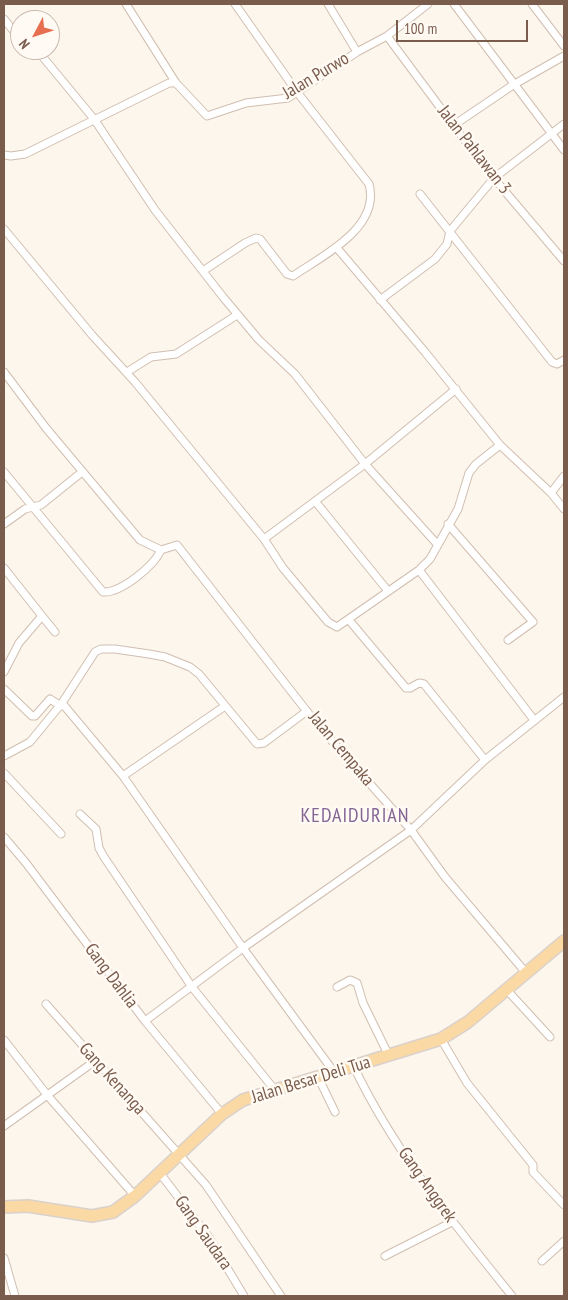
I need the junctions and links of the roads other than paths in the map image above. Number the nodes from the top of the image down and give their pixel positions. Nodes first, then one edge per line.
1 (126, 4) edge
2 (235, 4) edge
3 (328, 4) edge
4 (428, 4) edge
5 (454, 4) edge
6 (532, 4) edge
7 (387, 36) junction
8 (564, 46) edge
9 (357, 52) junction
10 (564, 56) edge
11 (45, 60) edge
12 (176, 83) junction
13 (513, 85) junction
14 (297, 92) junction
15 (94, 119) junction
16 (564, 124) edge
17 (454, 125) junction
18 (552, 133) junction
19 (564, 150) edge
20 (4, 155) edge
21 (494, 178) junction
22 (420, 194) dead end
23 (4, 229) edge
24 (450, 231) junction
25 (337, 248) junction
26 (564, 261) edge
27 (203, 271) junction
28 (380, 300) junction
29 (238, 315) junction
30 (564, 360) edge
31 (4, 372) edge
32 (127, 372) junction
33 (456, 389) junction
34 (500, 445) junction
35 (365, 464) junction
36 (4, 472) edge
37 (82, 472) junction
38 (564, 476) edge
39 (551, 493) junction
40 (315, 501) junction
41 (35, 507) junction
42 (564, 509) edge
43 (4, 524) edge
44 (448, 524) junction
45 (264, 539) junction
46 (436, 544) junction
47 (161, 550) junction
48 (4, 568) edge
49 (419, 570) junction
50 (388, 591) junction
51 (42, 616) junction
52 (349, 620) junction
53 (55, 632) dead end
54 (508, 640) dead end
55 (4, 672) edge
56 (4, 689) edge
57 (564, 698) edge
58 (62, 705) junction
59 (225, 706) junction
60 (308, 711) junction
61 (534, 720) junction
62 (4, 756) edge
63 (485, 760) junction
64 (4, 773) edge
65 (123, 776) junction
66 (80, 814) dead end
67 (411, 830) junction
68 (60, 834) dead end
69 (4, 837) edge
70 (564, 941) edge
71 (243, 948) junction
72 (526, 974) junction
73 (192, 987) junction
74 (337, 987) dead end
75 (506, 989) junction
76 (46, 1004) dead end
77 (145, 1021) junction
78 (550, 1037) dead end
79 (441, 1039) junction
80 (4, 1040) edge
81 (389, 1056) junction
82 (95, 1061) junction
83 (354, 1067) junction
84 (334, 1072) junction
85 (318, 1077) junction
86 (274, 1089) junction
87 (48, 1096) junction
88 (335, 1112) dead end
89 (222, 1114) junction
90 (5, 1123) edge
91 (178, 1152) junction
92 (159, 1172) junction
93 (135, 1196) junction
94 (564, 1205) edge
95 (4, 1207) edge
96 (452, 1222) junction
97 (564, 1241) edge
98 (385, 1256) dead end
99 (4, 1258) edge
100 (542, 1261) dead end
101 (15, 1296) edge
102 (244, 1296) edge
103 (281, 1296) edge
104 (512, 1296) edge

1 - 12 street
2 - 14 street
3 - 9 street
4 - 7 street, Jalan Purwo
5 - 13 street
6 - 8 street
7 - 9 street, Jalan Purwo
7 - 17 street, Jalan Pahlawan 3
9 - 14 street, Jalan Purwo
10 - 13 street
11 - 15 street
12 - 14 street, Jalan Purwo
12 - 15 street
13 - 17 street
13 - 18 street
14 - 25 street
15 - 20 street
15 - 27 street
16 - 18 street
17 - 21 street, Jalan Pahlawan 3
18 - 19 street
18 - 21 street
21 - 24 street
21 - 26 street, Jalan Pahlawan 3
22 - 24 street
23 - 32 street
24 - 28 street
24 - 30 street
25 - 27 street
25 - 28 street
27 - 29 street
28 - 33 street
29 - 32 street
29 - 35 street
31 - 37 street
32 - 45 street
33 - 34 street
33 - 35 street
34 - 39 street
34 - 44 street
35 - 40 street
35 - 46 street
36 - 41 street
37 - 41 street
37 - 47 street
38 - 39 street
39 - 42 street
40 - 45 street
40 - 50 street
41 - 43 street
41 - 47 street
44 - 46 street
44 - 54 street
45 - 52 street
46 - 49 street
47 - 60 street, Jalan Cempaka
48 - 51 street
49 - 50 street
49 - 61 street
50 - 52 street
51 - 53 street
51 - 55 street
52 - 63 street
56 - 58 street
57 - 61 street
58 - 59 street
58 - 62 street
58 - 65 street
59 - 60 street
59 - 65 street
60 - 67 street, Jalan Cempaka
61 - 63 street
63 - 67 street
64 - 68 street
65 - 71 street
66 - 73 street
67 - 71 street
67 - 72 street, Jalan Cempaka
69 - 77 street, Gang Dahlia
70 - 72 main road, Jalan Besar Deli Tua
71 - 73 street
71 - 84 street
72 - 75 main road, Jalan Besar Deli Tua
73 - 77 street
73 - 86 street
74 - 81 street
75 - 78 street
75 - 79 main road, Jalan Besar Deli Tua
76 - 82 street, Gang Kenanga
77 - 89 street, Gang Dahlia
79 - 81 main road, Jalan Besar Deli Tua
79 - 94 street
80 - 87 street
81 - 83 main road, Jalan Besar Deli Tua
82 - 87 street
82 - 91 street, Gang Kenanga
83 - 84 main road, Jalan Besar Deli Tua
83 - 96 street, Gang Anggrek
84 - 85 main road, Jalan Besar Deli Tua
85 - 86 main road, Jalan Besar Deli Tua
85 - 88 street
86 - 89 main road, Jalan Besar Deli Tua
87 - 90 street
87 - 93 street
89 - 91 main road, Jalan Besar Deli Tua
91 - 92 main road, Jalan Besar Deli Tua
91 - 103 street, Gang Kenanga
92 - 93 main road, Jalan Besar Deli Tua
92 - 102 street, Gang Saudara
93 - 95 main road, Jalan Besar Deli Tua
96 - 98 street
96 - 104 street, Gang Anggrek
97 - 100 street
99 - 101 street

